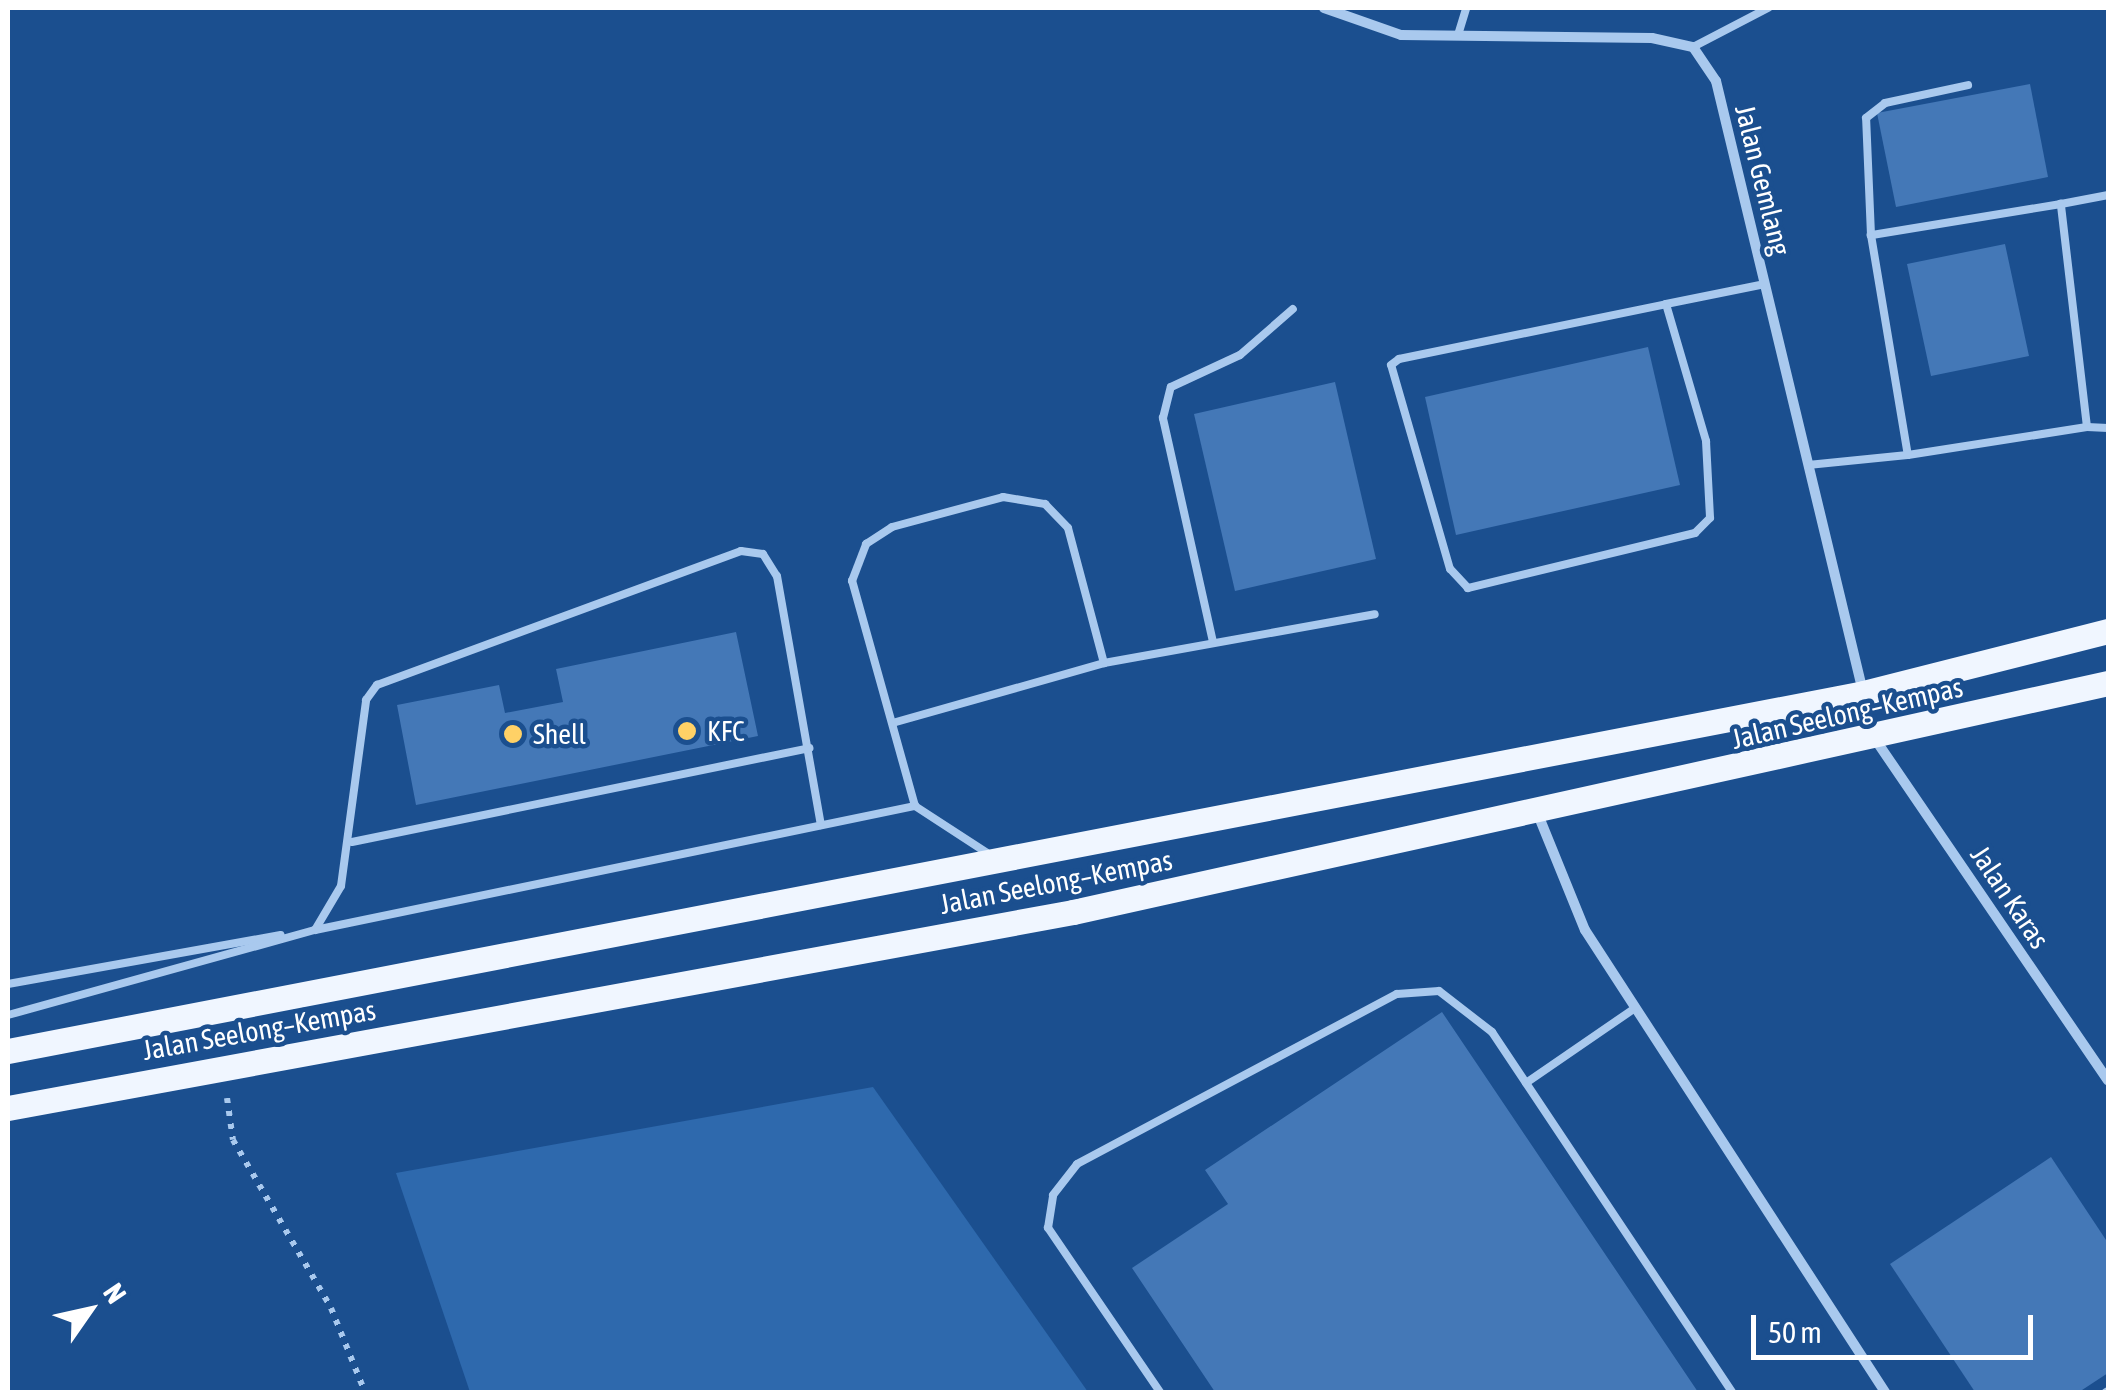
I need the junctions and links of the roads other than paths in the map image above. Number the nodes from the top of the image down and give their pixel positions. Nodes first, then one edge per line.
1 (1324, 8) edge
2 (1466, 8) edge
3 (1768, 8) edge
4 (1458, 35) junction
5 (1693, 47) junction
6 (1968, 85) dead end
7 (2108, 195) edge
8 (2062, 204) junction
9 (1871, 235) junction
10 (1765, 284) junction
11 (1666, 304) junction
12 (1293, 309) dead end
13 (2087, 427) junction
14 (2108, 428) edge
15 (1908, 455) junction
16 (1808, 465) junction
17 (1374, 614) dead end
18 (2108, 632) edge
19 (1213, 642) junction
20 (1104, 662) junction
21 (2108, 683) edge
22 (1863, 693) junction
23 (896, 722) junction
24 (1875, 739) junction
25 (809, 748) junction
26 (914, 806) junction
27 (1537, 812) junction
28 (821, 825) junction
29 (352, 842) junction
30 (995, 859) junction
31 (315, 930) junction
32 (8, 984) edge
33 (1634, 1008) junction
34 (8, 1015) edge
35 (8, 1051) edge
36 (2108, 1080) edge
37 (1526, 1083) junction
38 (8, 1108) edge
39 (1160, 1392) edge
40 (1732, 1392) edge
41 (1884, 1392) edge

1 - 4 street
2 - 4 lane
3 - 5 lane
4 - 5 street
5 - 10 street, Jalan Gemlang
6 - 9 lane
7 - 8 lane
8 - 9 lane
8 - 13 lane
9 - 15 lane
10 - 11 lane
10 - 16 street, Jalan Gemlang
11 - 11 lane
12 - 19 lane
13 - 14 lane
13 - 15 lane
15 - 16 lane
16 - 22 street, Jalan Gemlang
17 - 19 lane
18 - 22 main road, Jalan Seelong–Kempas
19 - 20 lane
20 - 23 lane
20 - 23 lane
21 - 24 main road, Jalan Seelong–Kempas
22 - 30 main road, Jalan Seelong–Kempas
23 - 26 lane
24 - 27 main road, Jalan Seelong–Kempas
24 - 36 street, Jalan Karas
25 - 28 lane
25 - 29 lane
25 - 29 lane
26 - 28 lane
26 - 30 lane
27 - 33 street
27 - 38 main road, Jalan Seelong–Kempas
28 - 31 lane
29 - 31 lane
30 - 35 main road, Jalan Seelong–Kempas
31 - 32 lane
31 - 34 lane
33 - 37 lane
33 - 41 street
37 - 39 lane
37 - 40 lane

